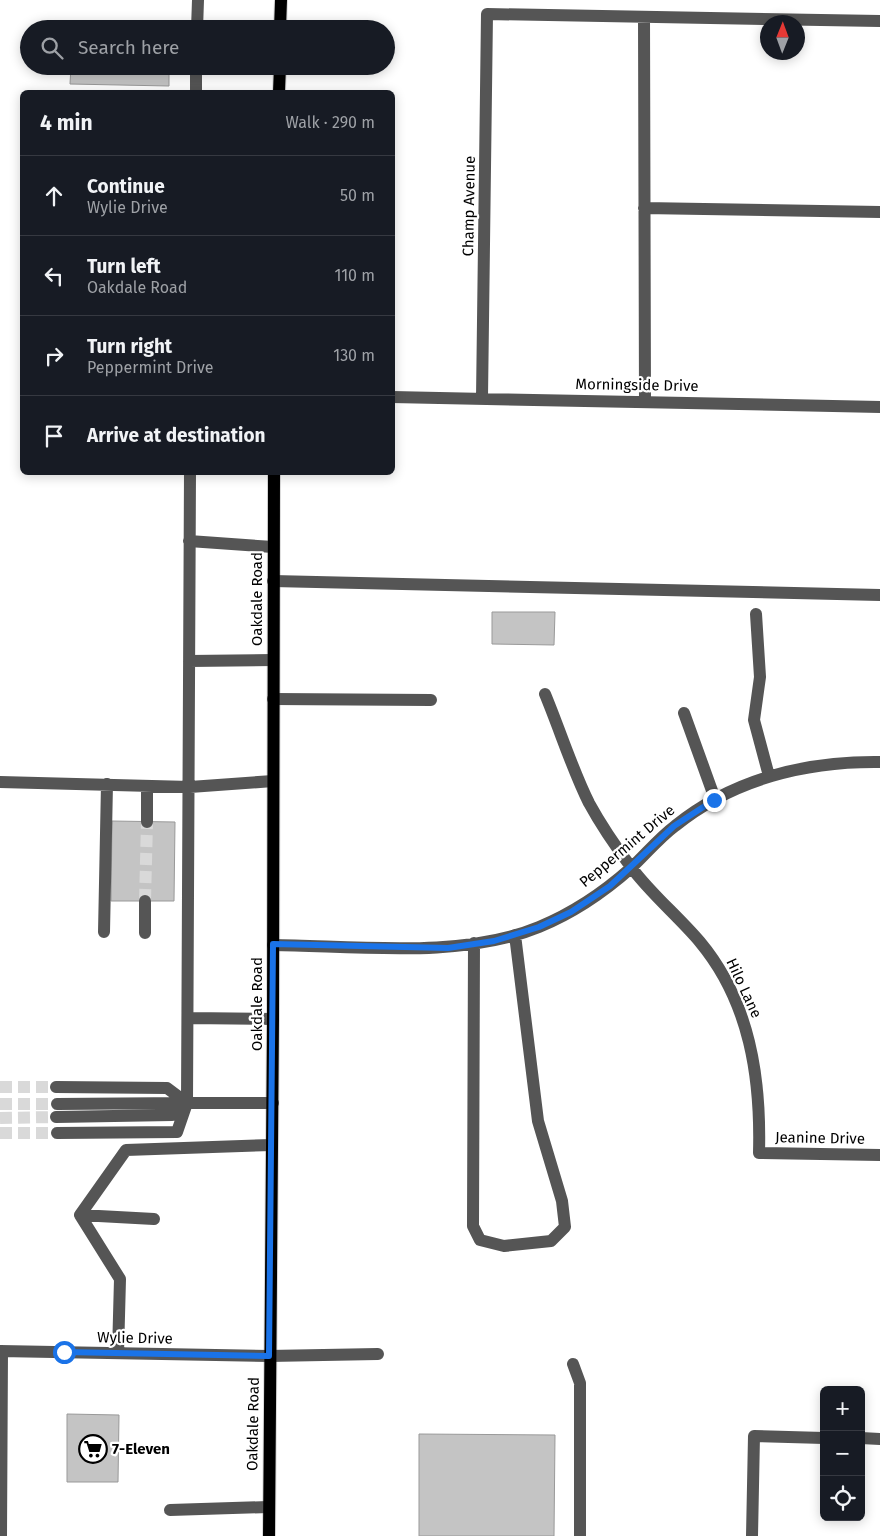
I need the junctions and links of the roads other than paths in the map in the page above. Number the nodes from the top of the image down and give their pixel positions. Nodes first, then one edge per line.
1 (198, 0) edge
2 (280, 0) edge
3 (644, 17) junction
4 (197, 20) edge
5 (280, 20) edge
6 (880, 21) edge
7 (196, 75) edge
8 (280, 75) edge
9 (196, 90) edge
10 (280, 90) edge
11 (644, 208) junction
12 (880, 212) edge
13 (395, 396) edge
14 (482, 398) junction
15 (645, 402) junction
16 (880, 406) edge
17 (190, 475) edge
18 (274, 475) edge
19 (189, 541) junction
20 (273, 548) junction
21 (273, 581) junction
22 (880, 595) edge
23 (756, 614) dead end
24 (273, 660) junction
25 (189, 661) junction
26 (545, 694) dead end
27 (273, 698) junction
28 (431, 700) dead end
29 (684, 713) dead end
30 (880, 762) edge
31 (768, 776) junction
32 (273, 780) junction
33 (0, 782) edge
34 (107, 784) junction
35 (147, 786) junction
36 (190, 787) junction
37 (714, 800) junction
38 (147, 822) tunnel mouth
39 (631, 868) junction
40 (145, 901) tunnel mouth
41 (104, 932) dead end
42 (145, 933) dead end
43 (515, 935) junction
44 (273, 944) junction
45 (474, 944) junction
46 (188, 1018) junction
47 (273, 1020) junction
48 (56, 1087) tunnel mouth
49 (187, 1103) junction
50 (273, 1103) junction
51 (57, 1104) tunnel mouth
52 (56, 1117) tunnel mouth
53 (56, 1133) tunnel mouth
54 (272, 1145) junction
55 (759, 1153) joint
56 (880, 1156) edge
57 (80, 1216) junction
58 (154, 1219) dead end
59 (1, 1351) edge
60 (118, 1354) junction
61 (378, 1354) dead end
62 (269, 1356) junction
63 (573, 1364) dead end
64 (820, 1438) edge
65 (865, 1438) edge
66 (880, 1439) edge
67 (268, 1507) junction
68 (170, 1510) dead end
69 (1, 1536) edge
70 (269, 1536) edge
71 (580, 1536) edge
72 (752, 1536) edge

1 - 4 street
2 - 5 main road
3 - 6 street
3 - 11 street
3 - 14 street, Champ Avenue
7 - 9 street
8 - 10 main road
11 - 12 street
11 - 15 street
13 - 14 street, Morningside Drive
14 - 15 street, Morningside Drive
15 - 16 street, Morningside Drive
17 - 19 street
18 - 20 main road, Oakdale Road
19 - 20 street
19 - 25 street
20 - 21 main road, Oakdale Road
21 - 22 street
21 - 24 main road, Oakdale Road
23 - 31 street
24 - 25 street
24 - 27 main road, Oakdale Road
25 - 36 street
26 - 39 street, Hilo Lane
27 - 28 street
27 - 32 main road, Oakdale Road
29 - 37 street
30 - 31 street, Peppermint Drive
31 - 37 street, Peppermint Drive
32 - 36 street
32 - 44 main road, Oakdale Road
33 - 34 street
34 - 35 street
34 - 41 street
35 - 36 street
35 - 38 street
36 - 46 street
37 - 39 street, Peppermint Drive
39 - 43 street, Peppermint Drive
39 - 55 street, Hilo Lane
40 - 42 street
43 - 45 street, Peppermint Drive
43 - 45 street
44 - 45 street, Peppermint Drive
44 - 47 main road, Oakdale Road
46 - 47 street
46 - 49 street
47 - 50 main road, Oakdale Road
48 - 49 street
49 - 50 street
49 - 51 street
49 - 52 street
49 - 53 street
50 - 54 main road, Oakdale Road
54 - 57 street
54 - 62 main road, Oakdale Road
55 - 56 street, Jeanine Drive
57 - 58 street
57 - 60 street
59 - 60 street, Wylie Drive
59 - 69 street
60 - 62 street, Wylie Drive
61 - 62 street, Wylie Drive
62 - 67 main road, Oakdale Road
63 - 71 street
64 - 72 street
65 - 66 street
67 - 68 street
67 - 70 main road, Oakdale Road

